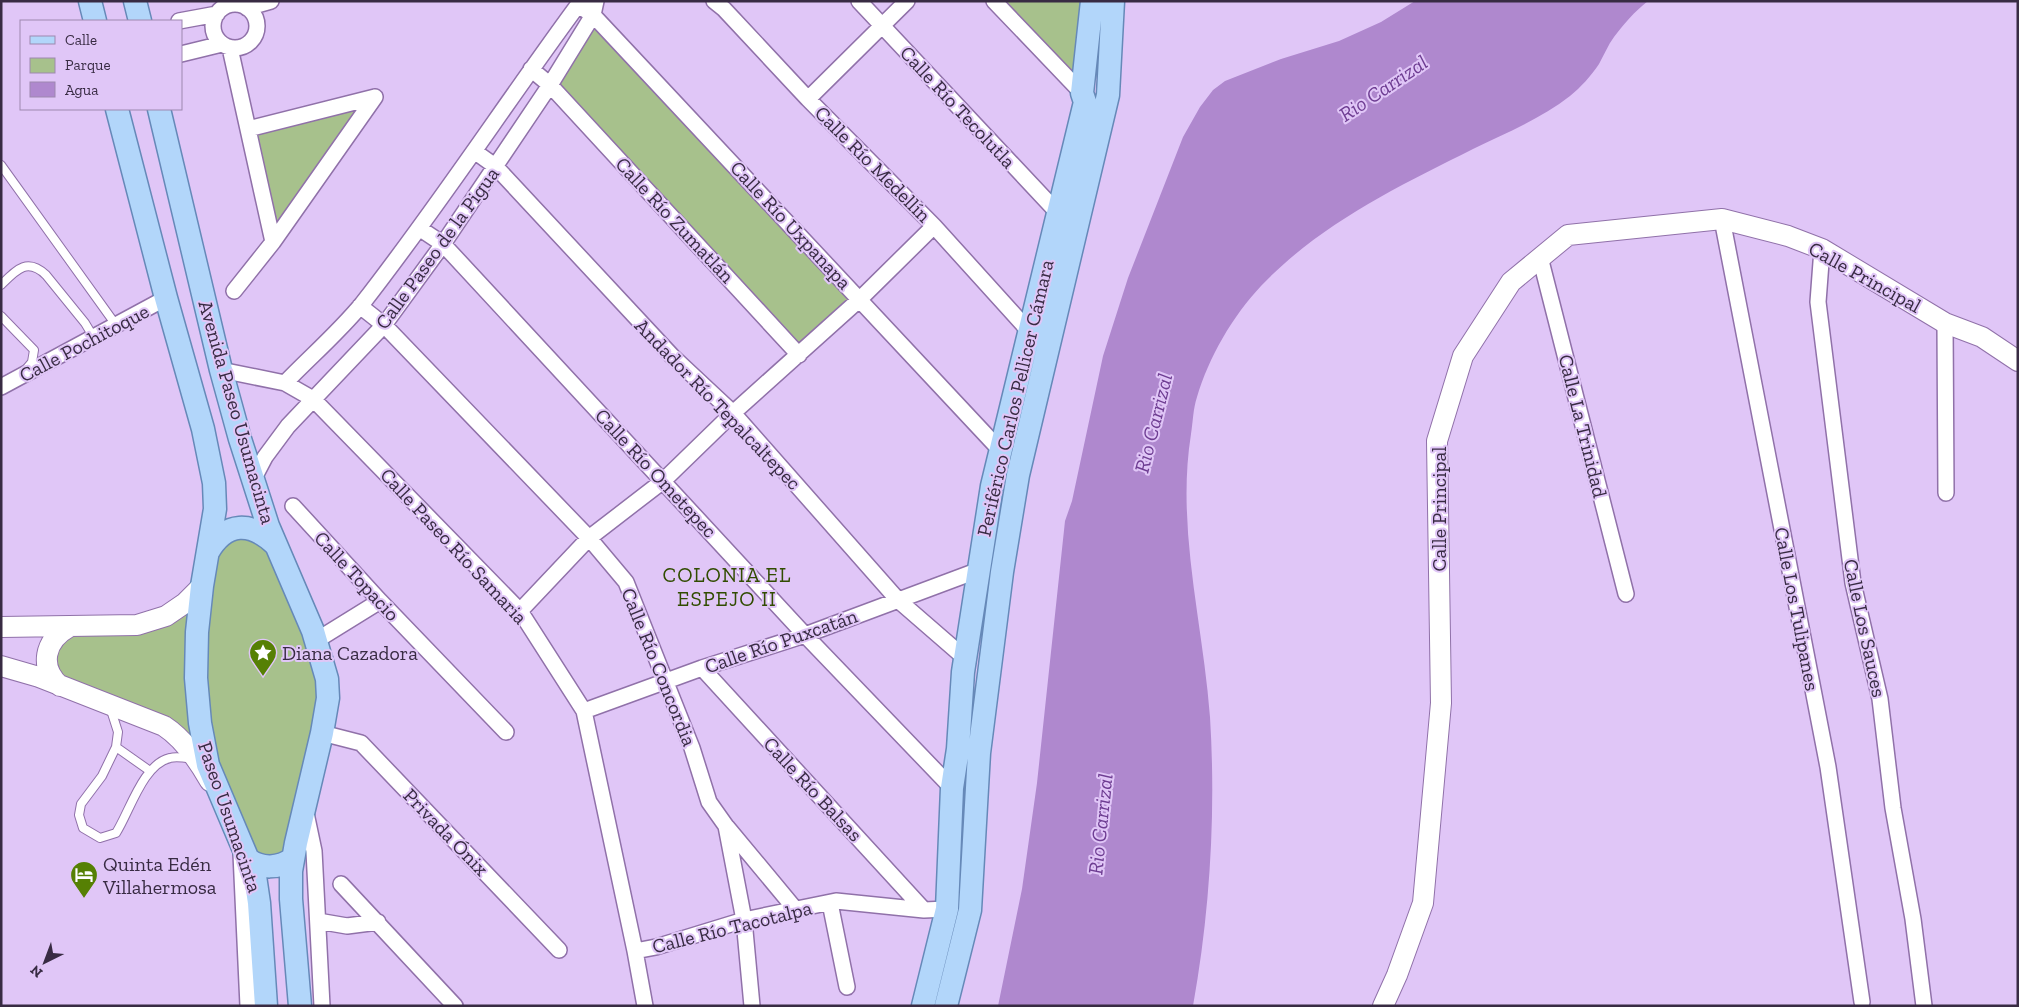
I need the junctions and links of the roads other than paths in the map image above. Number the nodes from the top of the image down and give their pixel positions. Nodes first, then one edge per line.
1 (90, 1) edge
2 (135, 1) edge
3 (271, 1) edge
4 (714, 1) edge
5 (859, 1) edge
6 (908, 1) edge
7 (994, 1) edge
8 (1092, 1) edge
9 (1113, 1) edge
10 (581, 3) edge
11 (220, 8) edge
12 (247, 8) junction
13 (594, 8) edge
14 (95, 20) edge
15 (140, 20) edge
16 (182, 20) edge
17 (882, 25) junction
18 (226, 46) junction
19 (182, 54) edge
20 (531, 69) junction
21 (550, 85) junction
22 (1082, 93) junction
23 (808, 98) junction
24 (118, 110) edge
25 (160, 110) edge
26 (248, 129) junction
27 (474, 151) junction
28 (1, 164) edge
29 (495, 166) junction
30 (1058, 213) junction
31 (1722, 219) junction
32 (934, 226) junction
33 (419, 228) junction
34 (273, 242) junction
35 (443, 244) junction
36 (1822, 249) junction
37 (1540, 257) junction
38 (1, 285) edge
39 (234, 291) dead end
40 (166, 298) junction
41 (860, 299) junction
42 (360, 306) junction
43 (1, 316) edge
44 (1945, 323) junction
45 (384, 325) junction
46 (116, 326) junction
47 (1028, 330) junction
48 (94, 338) junction
49 (799, 355) junction
50 (2018, 360) edge
51 (221, 370) junction
52 (18, 378) junction
53 (285, 383) junction
54 (1, 388) edge
55 (313, 399) junction
56 (733, 413) junction
57 (1000, 450) junction
58 (254, 478) junction
59 (663, 481) junction
60 (1946, 493) dead end
61 (293, 506) dead end
62 (589, 538) junction
63 (276, 545) junction
64 (208, 553) junction
65 (978, 570) junction
66 (201, 592) junction
67 (1626, 594) dead end
68 (898, 600) junction
69 (380, 601) junction
70 (520, 611) junction
71 (1, 627) edge
72 (69, 627) junction
73 (805, 635) junction
74 (317, 640) junction
75 (966, 658) junction
76 (1, 666) edge
77 (702, 668) junction
78 (665, 682) junction
79 (60, 686) junction
80 (110, 706) junction
81 (584, 711) junction
82 (506, 732) dead end
83 (322, 733) junction
84 (116, 748) junction
85 (196, 759) junction
86 (150, 771) junction
87 (952, 788) junction
88 (222, 799) junction
89 (305, 808) junction
90 (726, 826) junction
91 (244, 850) junction
92 (293, 858) junction
93 (341, 884) dead end
94 (830, 903) junction
95 (947, 909) junction
96 (796, 910) junction
97 (924, 910) junction
98 (744, 920) junction
99 (318, 921) junction
100 (378, 922) junction
101 (559, 950) dead end
102 (635, 951) junction
103 (847, 987) dead end
104 (1862, 1002) dead end
105 (248, 1006) edge
106 (266, 1006) edge
107 (300, 1006) edge
108 (322, 1006) edge
109 (455, 1006) edge
110 (645, 1006) edge
111 (752, 1006) edge
112 (923, 1006) edge
113 (946, 1006) edge
114 (1383, 1006) edge
115 (1924, 1006) edge

1 - 14 main road
2 - 15 main road
3 - 12 street
4 - 23 street, Calle Río Medellín
5 - 17 street, Calle Río Tecolutla
6 - 17 street
7 - 22 street
8 - 22 main road, Periférico Carlos Pellicer Cámara
9 - 113 main road, Periférico Carlos Pellicer Cámara
10 - 13 street, Calle Río Uxpanapa
10 - 20 street, Calle Paseo de la Pigua
11 - 12 street
11 - 16 street
11 - 18 street
12 - 18 street
13 - 21 street, Calle Paseo de la Pigua
13 - 41 street, Calle Río Uxpanapa
17 - 23 street
17 - 30 street, Calle Río Tecolutla
18 - 19 street
18 - 26 street
20 - 21 street, Calle Río Zumatlán
20 - 27 street, Calle Paseo de la Pigua
21 - 29 street, Calle Paseo de la Pigua
21 - 49 street, Calle Río Zumatlán
22 - 30 main road, Periférico Carlos Pellicer Cámara
23 - 32 street, Calle Río Medellín
24 - 40 main road, Avenida Paseo Usumacinta
25 - 51 main road, Avenida Paseo Usumacinta
26 - 34 street
26 - 34 street
27 - 29 street, Andador Río Tepalcaltepec
27 - 33 street, Calle Paseo de la Pigua
28 - 46 lane
29 - 35 street, Calle Paseo de la Pigua
29 - 56 street, Andador Río Tepalcaltepec
30 - 47 main road, Periférico Carlos Pellicer Cámara
31 - 36 main road, Calle Principal
31 - 37 main road, Calle Principal
31 - 104 street, Calle Los Tulipanes
32 - 41 street
32 - 47 street, Calle Río Medellín
33 - 35 street, Calle Río Ometepec
33 - 42 street, Calle Paseo de la Pigua
34 - 39 street
35 - 45 street, Calle Paseo de la Pigua
35 - 59 street, Calle Río Ometepec
36 - 44 main road, Calle Principal
36 - 115 street, Calle Los Sauces
37 - 67 street, Calle La Trinidad
37 - 114 main road, Calle Principal
38 - 48 lane
40 - 46 street, Calle Pochitoque
40 - 64 main road, Avenida Paseo Usumacinta
41 - 49 street
41 - 57 street, Calle Río Uxpanapa
42 - 45 street, Calle Río Concordia
42 - 53 street, Calle Paseo de la Pigua
43 - 52 lane
44 - 50 main road, Calle Principal
44 - 60 street
45 - 55 street, Calle Paseo de la Pigua
45 - 62 street, Calle Río Concordia
46 - 48 street, Calle Pochitoque
47 - 57 main road, Periférico Carlos Pellicer Cámara
48 - 52 street, Calle Pochitoque
49 - 56 street
51 - 53 street, Calle Paseo Río Samaria
51 - 58 main road, Avenida Paseo Usumacinta
52 - 54 street, Calle Pochitoque
53 - 55 street, Calle Paseo Río Samaria
55 - 58 street, Calle Paseo de la Pigua
55 - 70 street, Calle Paseo Río Samaria
56 - 59 street
56 - 68 street, Andador Río Tepalcaltepec
57 - 65 main road, Periférico Carlos Pellicer Cámara
58 - 63 main road, Avenida Paseo Usumacinta
59 - 62 street
59 - 73 street, Calle Río Ometepec
61 - 69 street, Calle Topacio
62 - 70 street
62 - 78 street, Calle Río Concordia
63 - 64 main road
63 - 74 main road, Avenida Paseo Usumacinta
64 - 66 main road, Avenida Paseo Usumacinta
65 - 68 street, Calle Río Puxcatán
65 - 75 main road, Periférico Carlos Pellicer Cámara
66 - 72 main road
66 - 88 main road, Paseo Usumacinta
68 - 73 street, Calle Río Puxcatán
68 - 75 street, Andador Río Tepalcaltepec
69 - 74 street
69 - 82 street, Calle Topacio
70 - 81 street, Calle Paseo Río Samaria
71 - 72 main road
72 - 79 main road
73 - 77 street, Calle Río Puxcatán
73 - 87 street, Calle Río Ometepec
74 - 83 main road, Avenida Paseo Usumacinta
75 - 87 main road, Periférico Carlos Pellicer Cámara
76 - 79 main road
77 - 78 street, Calle Río Puxcatán
77 - 97 street, Calle Río Balsas
78 - 81 street, Calle Río Puxcatán
78 - 90 street, Calle Río Concordia
79 - 80 main road
80 - 84 lane
80 - 85 main road
81 - 102 street, Calle Paseo Río Samaria
83 - 89 main road, Avenida Paseo Usumacinta
83 - 101 street, Privada Ónix
84 - 86 lane
84 - 86 lane
85 - 86 lane
85 - 88 main road
87 - 95 main road, Periférico Carlos Pellicer Cámara
88 - 91 main road, Paseo Usumacinta
89 - 92 main road, Avenida Paseo Usumacinta
89 - 99 street
90 - 96 street
90 - 98 street, Calle Río Concordia
91 - 92 main road
91 - 105 street
91 - 106 main road, Paseo Usumacinta
92 - 107 main road, Avenida Paseo Usumacinta
93 - 100 street
94 - 96 street, Calle Río Tacotalpa
94 - 97 street, Calle Río Tacotalpa
94 - 103 street
95 - 97 street, Calle Río Tacotalpa
95 - 112 main road, Periférico Carlos Pellicer Cámara
96 - 98 street, Calle Río Tacotalpa
98 - 102 street, Calle Río Tacotalpa
98 - 111 street, Calle Río Concordia
99 - 100 street
99 - 108 street
100 - 109 street
102 - 110 street, Calle Paseo Río Samaria

